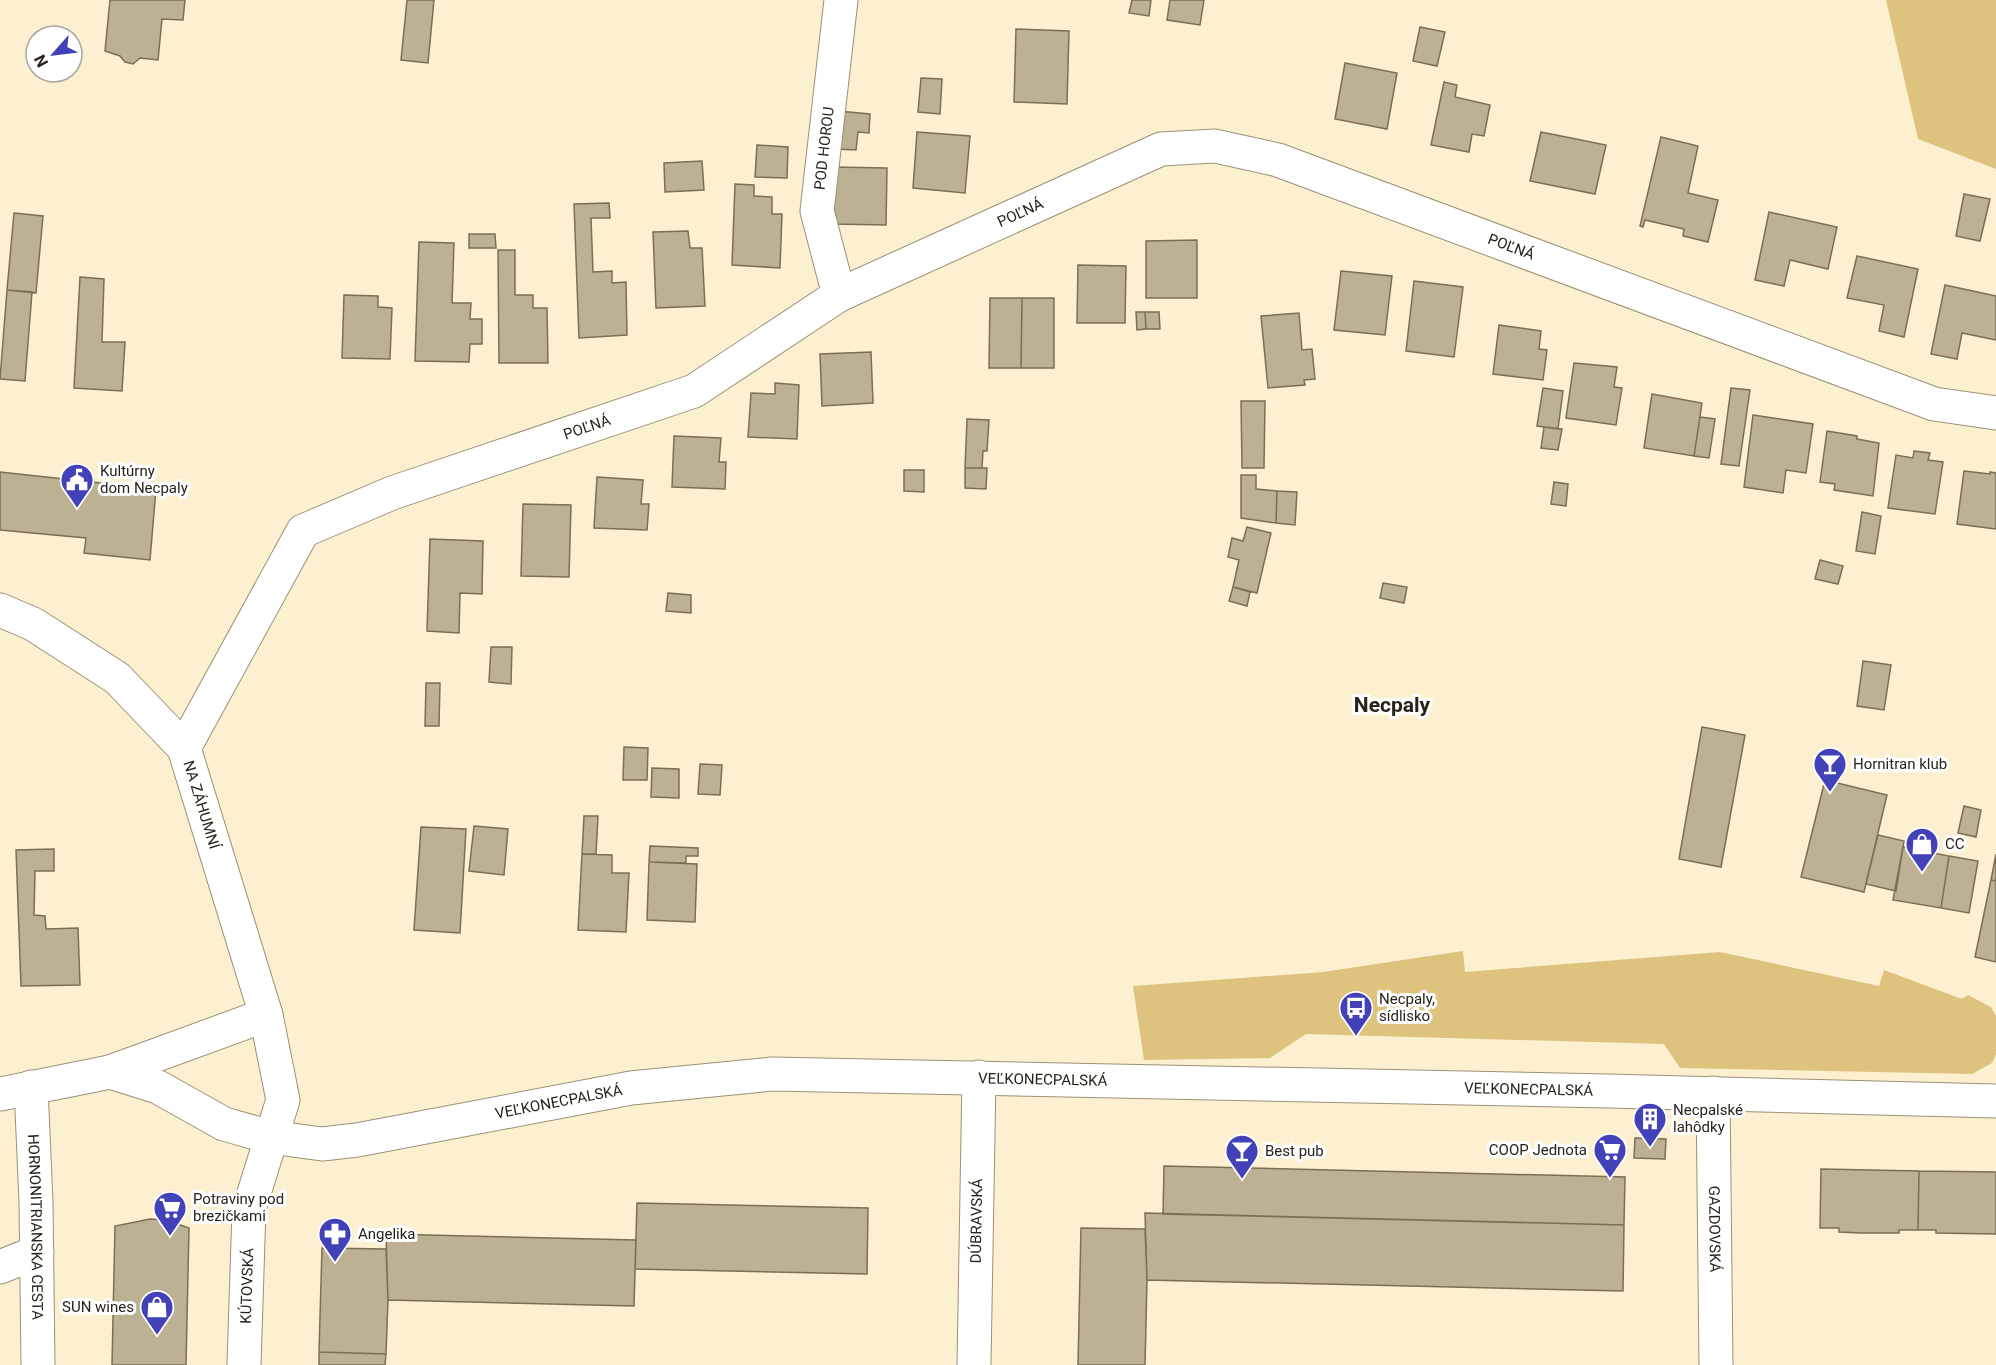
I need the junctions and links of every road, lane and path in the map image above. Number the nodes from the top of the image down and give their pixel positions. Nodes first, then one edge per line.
1 (841, 0) edge
2 (839, 295) junction
3 (1996, 413) edge
4 (0, 610) edge
5 (184, 748) junction
6 (266, 1015) junction
7 (110, 1072) junction
8 (979, 1077) junction
9 (15, 1091) edge
10 (1713, 1093) junction
11 (1996, 1101) edge
12 (270, 1137) junction
13 (37, 1252) junction
14 (0, 1267) edge
15 (38, 1365) edge
16 (244, 1365) edge
17 (974, 1365) edge
18 (1716, 1365) edge

1 - 2 street, POD HOROU
2 - 3 street, POĽNÁ
2 - 5 street, POĽNÁ
4 - 5 street, NA ZÁHUMNÍ
5 - 6 street, NA ZÁHUMNÍ
6 - 7 street, VEĽKONECPALSKÁ
6 - 12 street, NA ZÁHUMNÍ
7 - 9 street, VEĽKONECPALSKÁ
7 - 12 street, VEĽKONECPALSKÁ
8 - 10 street, VEĽKONECPALSKÁ
8 - 12 street, VEĽKONECPALSKÁ
8 - 17 street, DÚBRAVSKÁ
9 - 13 street, HORNONITRIANSKA CESTA
10 - 11 street, VEĽKONECPALSKÁ
10 - 18 street, GAZDOVSKÁ
12 - 16 street, KÚTOVSKÁ
13 - 14 street
13 - 15 street, HORNONITRIANSKA CESTA

